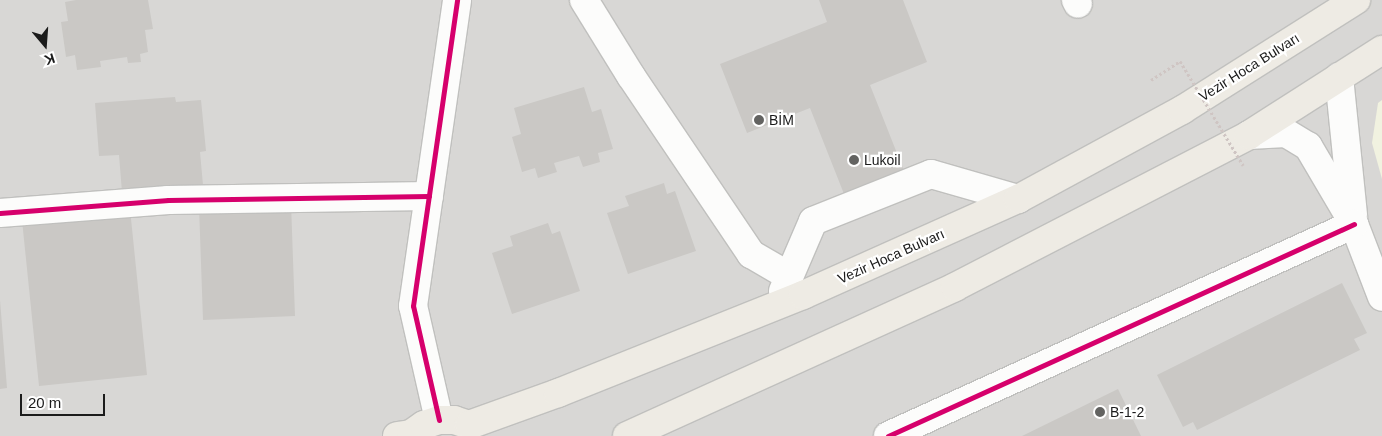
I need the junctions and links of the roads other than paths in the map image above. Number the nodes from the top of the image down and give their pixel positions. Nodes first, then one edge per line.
1 (457, 0) edge
2 (584, 0) edge
3 (1356, 0) edge
4 (1382, 50) edge
5 (1340, 77) junction
6 (1249, 135) junction
7 (429, 196) junction
8 (1018, 199) junction
9 (0, 213) edge
10 (1354, 224) junction
11 (789, 276) junction
12 (1382, 297) edge
13 (777, 304) junction
14 (439, 420) junction
15 (476, 431) edge
16 (406, 435) edge
17 (627, 436) edge
18 (888, 436) edge

1 - 7 street
2 - 11 street
3 - 8 main road, Vezir Hoca Bulvarı
4 - 5 main road
5 - 6 main road
5 - 10 street
6 - 10 street
6 - 17 main road
7 - 9 street
7 - 14 street
8 - 11 street
8 - 13 main road, Vezir Hoca Bulvarı
10 - 12 street
10 - 18 street
11 - 13 street
13 - 15 main road, Vezir Hoca Bulvarı
14 - 15 main road, Vezir Hoca Bulvarı
14 - 16 main road

